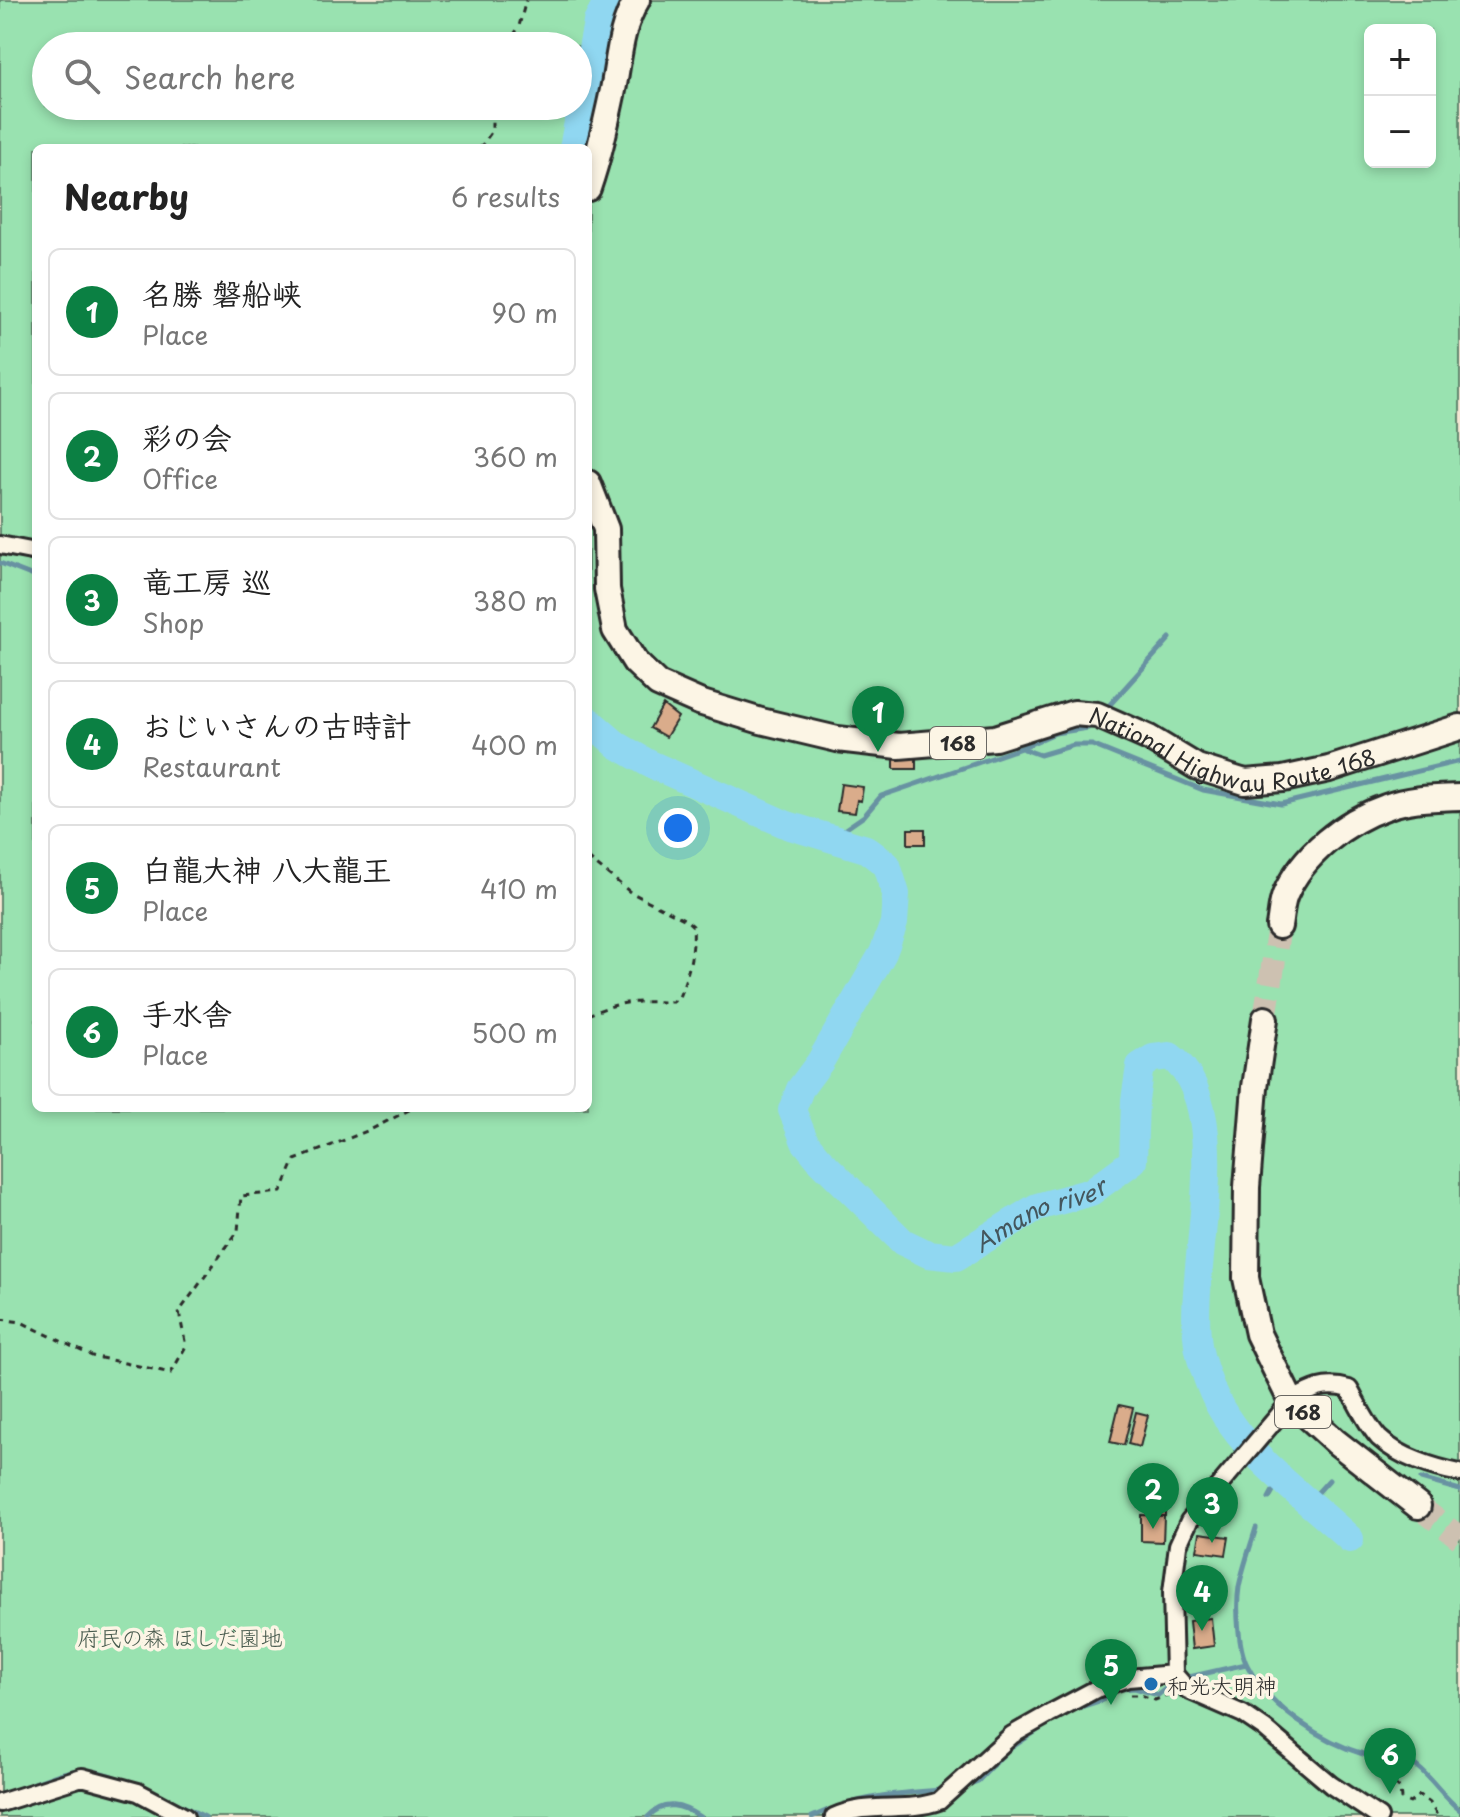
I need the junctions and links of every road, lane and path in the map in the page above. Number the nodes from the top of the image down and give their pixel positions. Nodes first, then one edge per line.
1 (526, 0) edge
2 (637, 0) edge
3 (516, 32) edge
4 (492, 120) edge
5 (483, 144) edge
6 (592, 176) edge
7 (592, 510) edge
8 (595, 530) edge
9 (0, 545) edge
10 (32, 551) edge
11 (1460, 727) edge
12 (1460, 797) edge
13 (592, 861) edge
14 (1279, 926) tunnel mouth
15 (592, 1013) edge
16 (1265, 1019) tunnel mouth
17 (405, 1112) edge
18 (0, 1319) edge
19 (1291, 1401) junction
20 (1460, 1473) edge
21 (1418, 1506) tunnel mouth
22 (1174, 1674) junction
23 (1125, 1695) dead end
24 (1168, 1695) dead end
25 (1395, 1784) dead end
26 (0, 1803) edge
27 (185, 1817) edge
28 (834, 1817) edge
29 (1379, 1817) edge
30 (1438, 1817) edge

1 - 3 path
2 - 6 highway
4 - 5 path
7 - 8 highway, National Highway Route 168 / 168
8 - 11 highway, National Highway Route 168 / 168
9 - 10 street
12 - 14 highway
13 - 15 path
16 - 19 highway, 168
17 - 18 path
19 - 20 street
19 - 21 highway, 168
19 - 22 street
22 - 28 street
22 - 29 street
23 - 24 path
25 - 30 path
26 - 27 street

